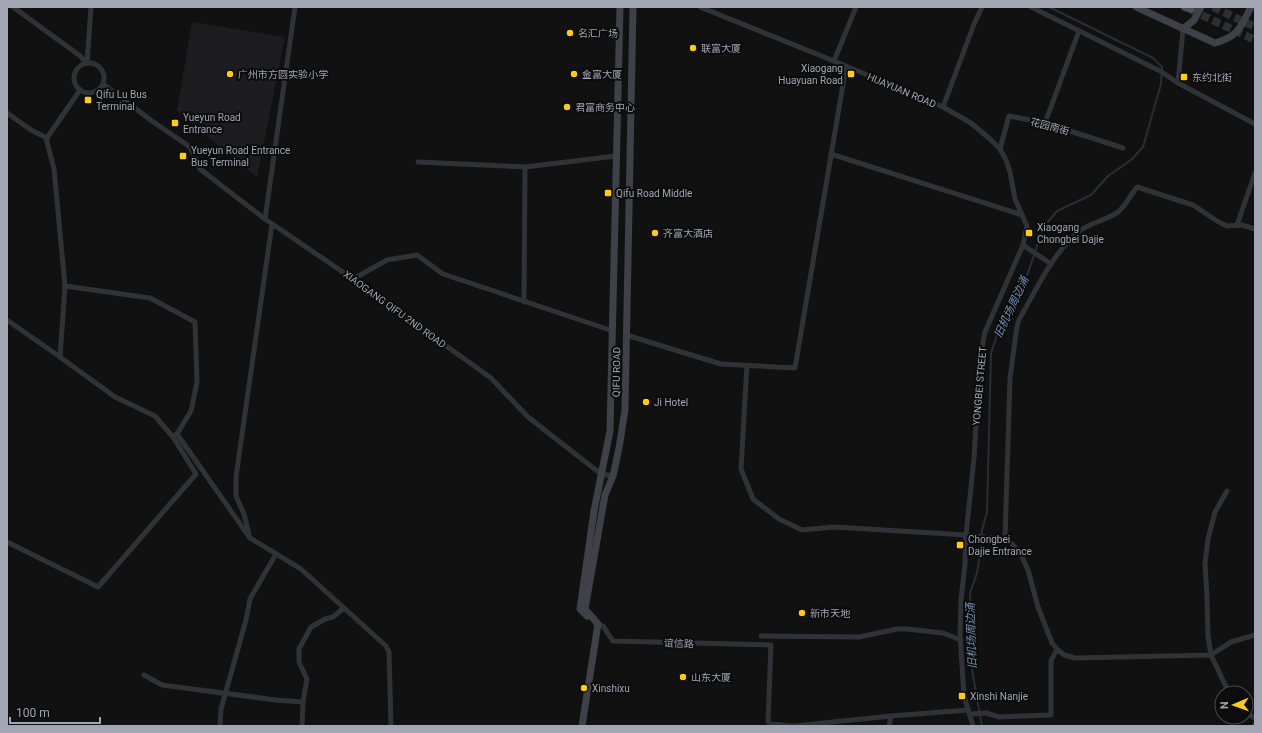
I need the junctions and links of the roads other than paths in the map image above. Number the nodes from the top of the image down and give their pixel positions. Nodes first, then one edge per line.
1 (13, 7) edge
2 (91, 7) edge
3 (295, 7) edge
4 (620, 7) edge
5 (633, 7) edge
6 (700, 7) edge
7 (856, 7) edge
8 (982, 7) edge
9 (1031, 7) edge
10 (1136, 7) edge
11 (1201, 7) edge
12 (1251, 7) edge
13 (710, 9) edge
14 (1183, 29) junction
15 (1079, 31) junction
16 (834, 61) junction
17 (87, 63) junction
18 (846, 67) junction
19 (1178, 83) junction
20 (103, 84) junction
21 (80, 90) junction
22 (943, 107) junction
23 (7, 113) edge
24 (1045, 123) junction
25 (1255, 124) edge
26 (46, 138) junction
27 (1124, 148) dead end
28 (1000, 149) junction
29 (831, 154) junction
30 (616, 156) junction
31 (418, 162) dead end
32 (525, 167) junction
33 (1255, 173) edge
34 (1022, 215) junction
35 (265, 219) junction
36 (272, 224) junction
37 (1237, 225) junction
38 (1255, 229) edge
39 (1024, 245) junction
40 (1051, 264) junction
41 (353, 279) junction
42 (65, 286) junction
43 (524, 302) junction
44 (7, 320) edge
45 (613, 331) junction
46 (626, 335) junction
47 (60, 357) junction
48 (747, 365) junction
49 (611, 409) junction
50 (625, 410) junction
51 (175, 436) junction
52 (601, 474) junction
53 (613, 476) junction
54 (1227, 491) dead end
55 (966, 535) junction
56 (250, 538) junction
57 (1005, 539) junction
58 (7, 542) edge
59 (276, 554) junction
60 (344, 608) junction
61 (597, 624) junction
62 (1255, 635) edge
63 (761, 636) dead end
64 (961, 640) junction
65 (1057, 649) junction
66 (1211, 655) junction
67 (144, 675) dead end
68 (1225, 685) edge
69 (225, 693) junction
70 (303, 702) junction
71 (971, 713) junction
72 (891, 716) junction
73 (220, 726) edge
74 (302, 726) edge
75 (392, 726) edge
76 (581, 726) edge
77 (889, 726) edge
78 (973, 726) edge

1 - 17 street
2 - 17 street
3 - 35 street
4 - 30 main road, QIFU ROAD
5 - 46 main road, QIFU ROAD
6 - 13 street, HUAYUAN ROAD
7 - 16 street
8 - 22 street
9 - 15 street
10 - 14 main road
11 - 14 main road
12 - 14 main road
13 - 16 street, HUAYUAN ROAD
14 - 19 street
15 - 19 street
15 - 24 street
16 - 18 street, HUAYUAN ROAD
17 - 20 street
17 - 21 street
18 - 22 street, HUAYUAN ROAD
18 - 29 street
19 - 25 street
20 - 21 street
20 - 35 street, XIAOGANG QIFU 2ND ROAD
21 - 26 street
22 - 28 street, HUAYUAN ROAD
23 - 26 street
24 - 27 street, 花园南街
24 - 28 street, 花园南街
26 - 42 street
28 - 34 street, HUAYUAN ROAD
29 - 34 street
29 - 48 street
30 - 32 street
30 - 45 main road, QIFU ROAD
31 - 32 street
32 - 43 street
33 - 37 street
34 - 39 street, HUAYUAN ROAD
35 - 36 street, XIAOGANG QIFU 2ND ROAD
36 - 41 street, XIAOGANG QIFU 2ND ROAD
36 - 56 street
37 - 38 street
37 - 40 street
39 - 40 street
39 - 55 street, YONGBEI STREET
40 - 57 street
41 - 43 street
41 - 52 street, XIAOGANG QIFU 2ND ROAD
42 - 47 street
42 - 51 street
43 - 45 street
44 - 47 street
45 - 49 main road, QIFU ROAD
46 - 48 street
46 - 50 main road, QIFU ROAD
47 - 51 street
48 - 55 street
49 - 50 main road
49 - 52 main road, QIFU ROAD
50 - 53 main road, QIFU ROAD
51 - 56 street
51 - 58 street
52 - 53 street
52 - 61 main road, QIFU ROAD
53 - 61 main road, QIFU ROAD
54 - 66 street
55 - 57 street
55 - 64 street, YONGBEI STREET
56 - 59 street
57 - 65 street
59 - 60 street
59 - 69 street
60 - 70 street
60 - 75 street
61 - 72 street, 谊信路
61 - 76 main road
62 - 66 street
63 - 64 street
64 - 71 street, YONGBEI STREET
65 - 66 street
65 - 71 street
66 - 68 street
67 - 69 street
69 - 70 street
69 - 73 street
70 - 74 street
71 - 72 street
71 - 78 street, YONGBEI STREET
72 - 77 street

